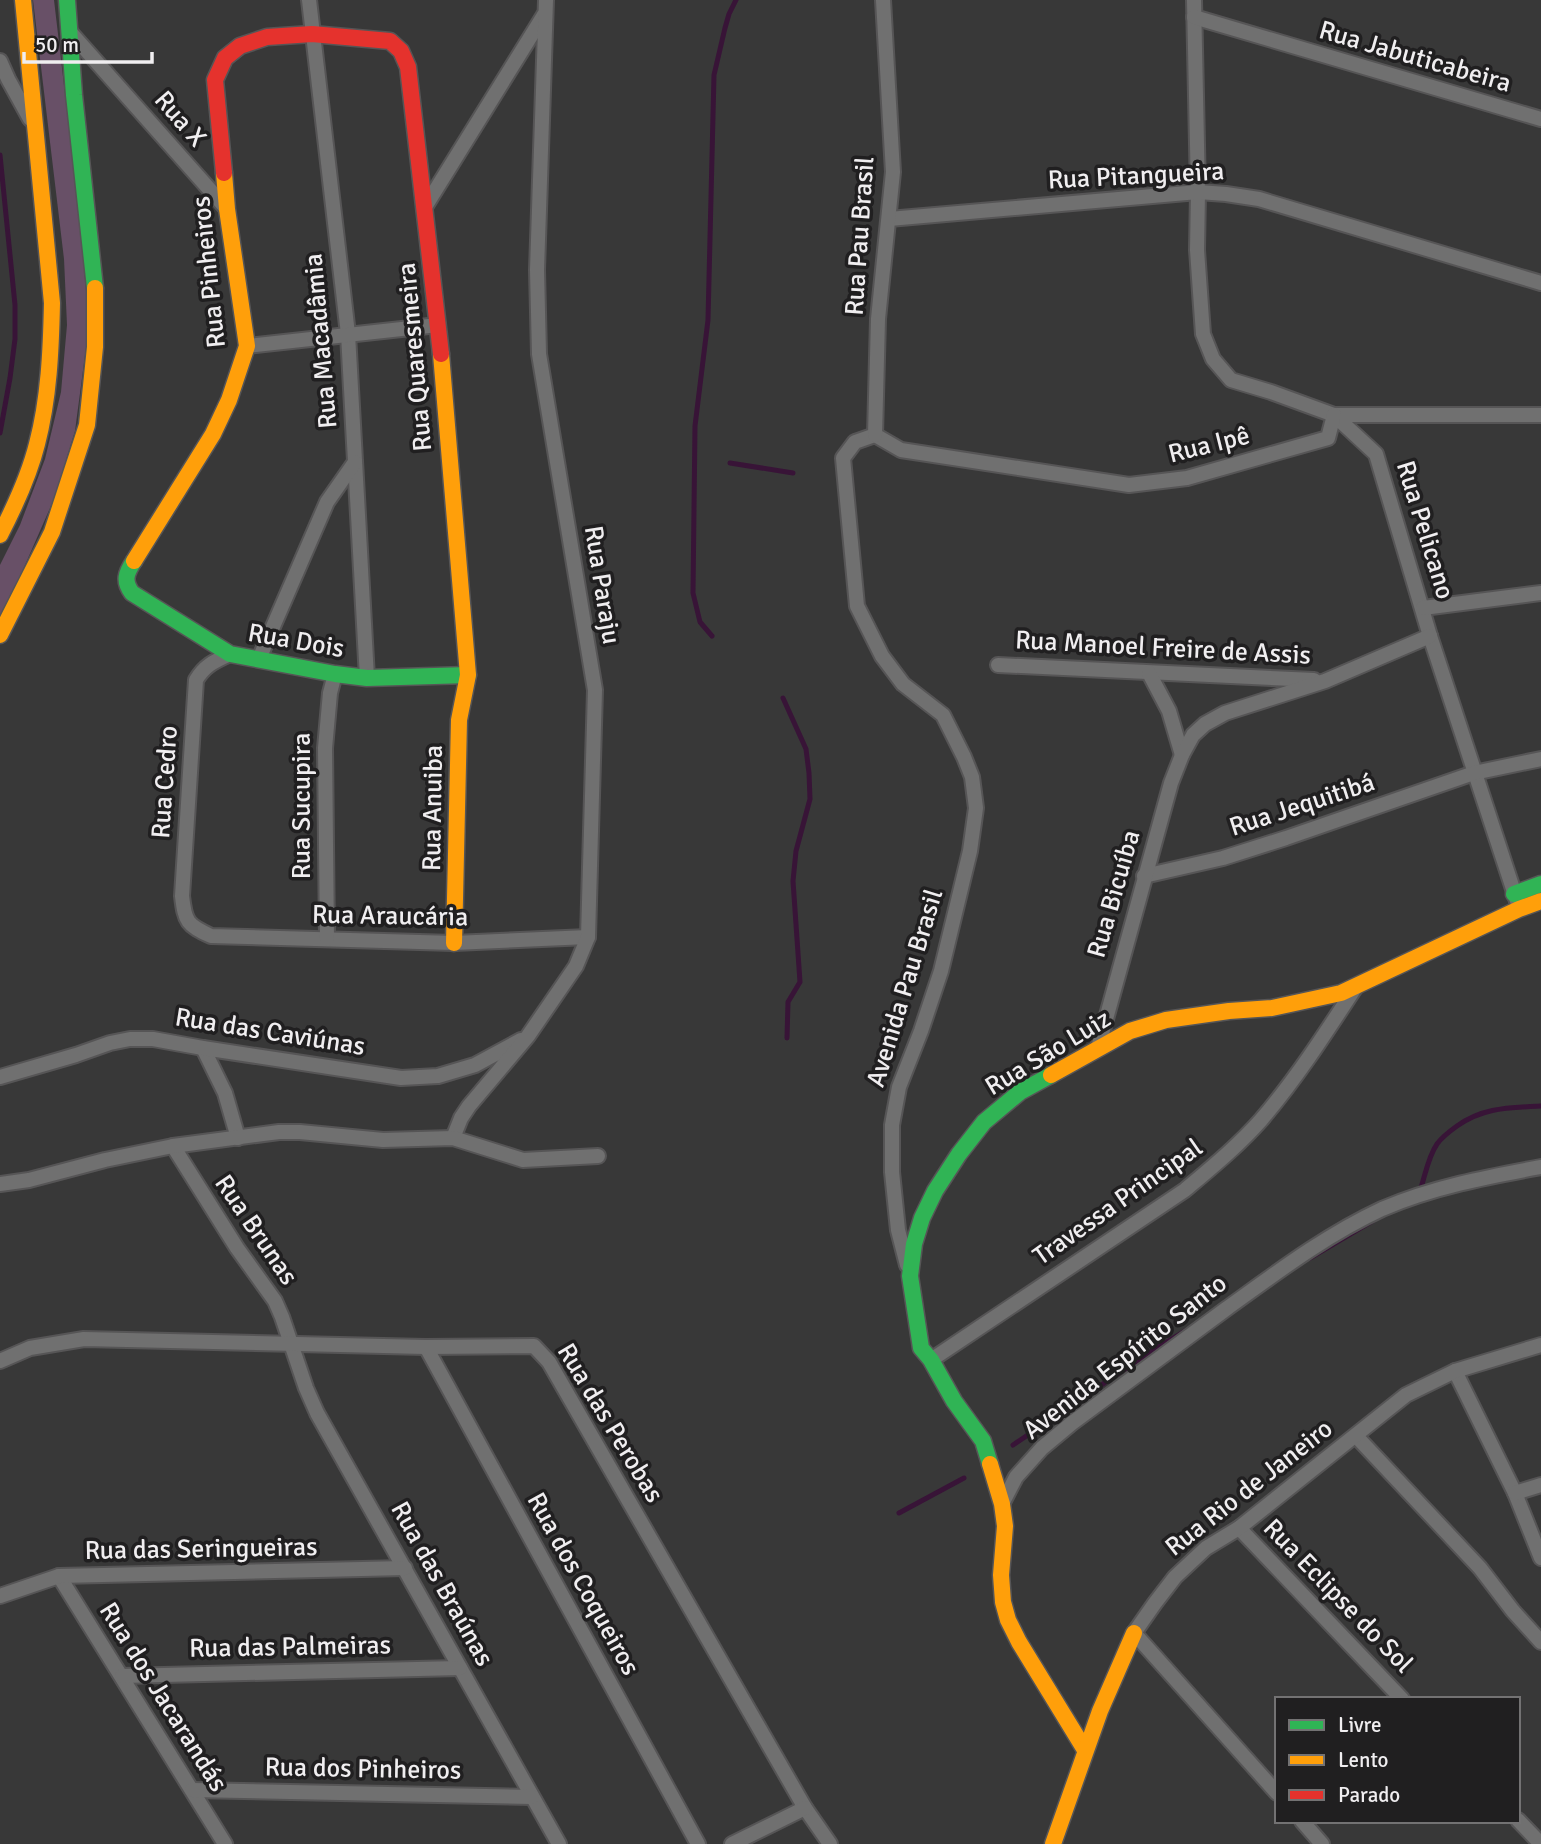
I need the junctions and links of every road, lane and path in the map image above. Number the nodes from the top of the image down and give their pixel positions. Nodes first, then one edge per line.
1 (23, 0) edge
2 (67, 0) edge
3 (309, 0) edge
4 (883, 0) edge
5 (1194, 0) edge
6 (546, 6) edge
7 (1194, 17) junction
8 (68, 29) junction
9 (312, 34) junction
10 (0, 61) edge
11 (1541, 119) edge
12 (34, 126) junction
13 (1198, 192) junction
14 (425, 207) junction
15 (227, 209) junction
16 (889, 219) junction
17 (1541, 283) edge
18 (438, 325) junction
19 (348, 334) junction
20 (247, 346) junction
21 (1334, 415) junction
22 (1541, 415) edge
23 (875, 435) junction
24 (355, 462) junction
25 (0, 535) edge
26 (132, 593) joint
27 (1541, 593) edge
28 (1423, 608) junction
29 (0, 635) edge
30 (1430, 636) junction
31 (230, 654) junction
32 (259, 659) junction
33 (998, 665) dead end
34 (1149, 673) junction
35 (335, 674) junction
36 (468, 675) junction
37 (367, 678) junction
38 (1325, 681) junction
39 (1182, 755) junction
40 (1541, 759) edge
41 (1474, 773) junction
42 (1144, 876) junction
43 (1541, 884) edge
44 (1541, 901) edge
45 (1517, 902) junction
46 (193, 928) joint
47 (588, 937) junction
48 (327, 939) junction
49 (454, 943) junction
50 (1356, 987) junction
51 (528, 1036) junction
52 (203, 1048) junction
53 (1098, 1048) junction
54 (0, 1077) edge
55 (238, 1138) junction
56 (453, 1138) junction
57 (173, 1146) junction
58 (598, 1156) dead end
59 (1541, 1167) edge
60 (0, 1184) edge
61 (910, 1276) junction
62 (290, 1344) junction
63 (1541, 1345) edge
64 (426, 1348) junction
65 (932, 1360) junction
66 (0, 1361) edge
67 (1455, 1371) junction
68 (1356, 1436) junction
69 (1541, 1485) edge
70 (1515, 1493) junction
71 (1002, 1504) junction
72 (1239, 1528) junction
73 (1541, 1558) edge
74 (405, 1568) junction
75 (59, 1576) junction
76 (0, 1596) edge
77 (1134, 1633) junction
78 (1541, 1642) edge
79 (460, 1668) junction
80 (122, 1676) junction
81 (1400, 1697) edge
82 (1085, 1750) junction
83 (192, 1790) junction
84 (1275, 1791) edge
85 (532, 1797) junction
86 (805, 1808) junction
87 (1520, 1822) edge
88 (1304, 1823) edge
89 (225, 1844) edge
90 (559, 1844) edge
91 (698, 1844) edge
92 (732, 1844) edge
93 (830, 1844) edge
94 (1053, 1844) edge
95 (1322, 1844) edge
96 (1541, 1844) edge

1 - 12 street
2 - 8 street
3 - 9 street, Rua Macadâmia
4 - 16 street, Rua Pau Brasil
5 - 7 street, Rua Pelicano
6 - 14 street
6 - 47 street, Rua Paraju
7 - 11 street, Rua Jabuticabeira
7 - 13 street, Rua Pelicano
8 - 15 street, Rua X
8 - 29 street
9 - 14 street, Rua Quaresmeira
9 - 15 street, Rua Pinheiros
9 - 19 street, Rua Macadâmia
10 - 12 street
12 - 25 street
13 - 16 street, Rua Pitangueira
13 - 17 street, Rua Pitangueira
13 - 21 street, Rua Pelicano
14 - 18 street, Rua Quaresmeira
15 - 20 street, Rua Pinheiros
16 - 23 street, Rua Pau Brasil
18 - 19 street
18 - 36 street, Rua Quaresmeira
19 - 20 street
19 - 24 street, Rua Macadâmia
20 - 26 street, Rua Pinheiros
21 - 22 street
21 - 23 street, Rua Ipê
21 - 28 street, Rua Pelicano
23 - 61 street, Avenida Pau Brasil
24 - 32 street
24 - 37 street, Rua Macadâmia
26 - 31 street, Rua Dois
27 - 28 street
28 - 30 street, Rua Pelicano
30 - 38 street, Rua Bicuíba
30 - 41 street, Rua Pelicano
31 - 32 street, Rua Dois
31 - 46 street, Rua Cedro
32 - 35 street, Rua Dois
33 - 34 street, Rua Manoel Freire de Assis
34 - 38 street, Rua Manoel Freire de Assis
34 - 39 street
35 - 37 street, Rua Dois
35 - 48 street, Rua Sucupira
36 - 37 street, Rua Dois
36 - 49 street, Rua Anuiba
38 - 39 street, Rua Bicuíba
39 - 42 street, Rua Bicuíba
40 - 41 street, Rua Jequitibá
41 - 42 street, Rua Jequitibá
41 - 45 street, Rua Pelicano
42 - 53 street, Rua Bicuíba
43 - 45 street, Rua São Luiz
44 - 45 street, Rua São Luiz
45 - 50 street, Rua São Luiz
46 - 48 street, Rua Araucária
47 - 49 street, Rua Araucária
47 - 51 street, Rua Paraju
48 - 49 street, Rua Araucária
50 - 53 street, Rua São Luiz
50 - 65 street, Travessa Principal
51 - 52 street, Rua das Caviúnas
51 - 56 street, Rua Paraju
52 - 54 street, Rua das Caviúnas
52 - 55 street
53 - 61 street, Rua São Luiz
55 - 56 street
55 - 57 street
56 - 58 street
57 - 60 street
57 - 62 street, Rua Brunas
59 - 71 street, Avenida Espírito Santo
61 - 65 street, Rua São Luiz
62 - 64 street, Rua das Perobas
62 - 66 street, Rua das Perobas
62 - 74 street, Rua das Braúnas
63 - 67 street, Rua Rio de Janeiro
64 - 86 street, Rua das Perobas
64 - 91 street, Rua dos Coqueiros
65 - 71 street, Rua São Luiz
67 - 68 street, Rua Rio de Janeiro
67 - 70 street
68 - 72 street, Rua Rio de Janeiro
68 - 78 street
69 - 70 street
70 - 73 street
71 - 82 street
72 - 77 street, Rua Rio de Janeiro
72 - 81 street, Rua Eclipse do Sol
74 - 75 street, Rua das Seringueiras
74 - 79 street, Rua das Braúnas
75 - 76 street, Rua das Seringueiras
75 - 80 street, Rua dos Jacarandás
77 - 82 street, Rua Rio de Janeiro
77 - 84 street
79 - 80 street, Rua das Palmeiras
79 - 85 street, Rua das Braúnas
80 - 83 street, Rua dos Jacarandás
82 - 94 street, Rua Rio de Janeiro
83 - 85 street, Rua dos Pinheiros
83 - 89 street, Rua dos Jacarandás
85 - 90 street, Rua das Braúnas
86 - 92 street
86 - 93 street, Rua das Perobas
87 - 96 street
88 - 95 street

